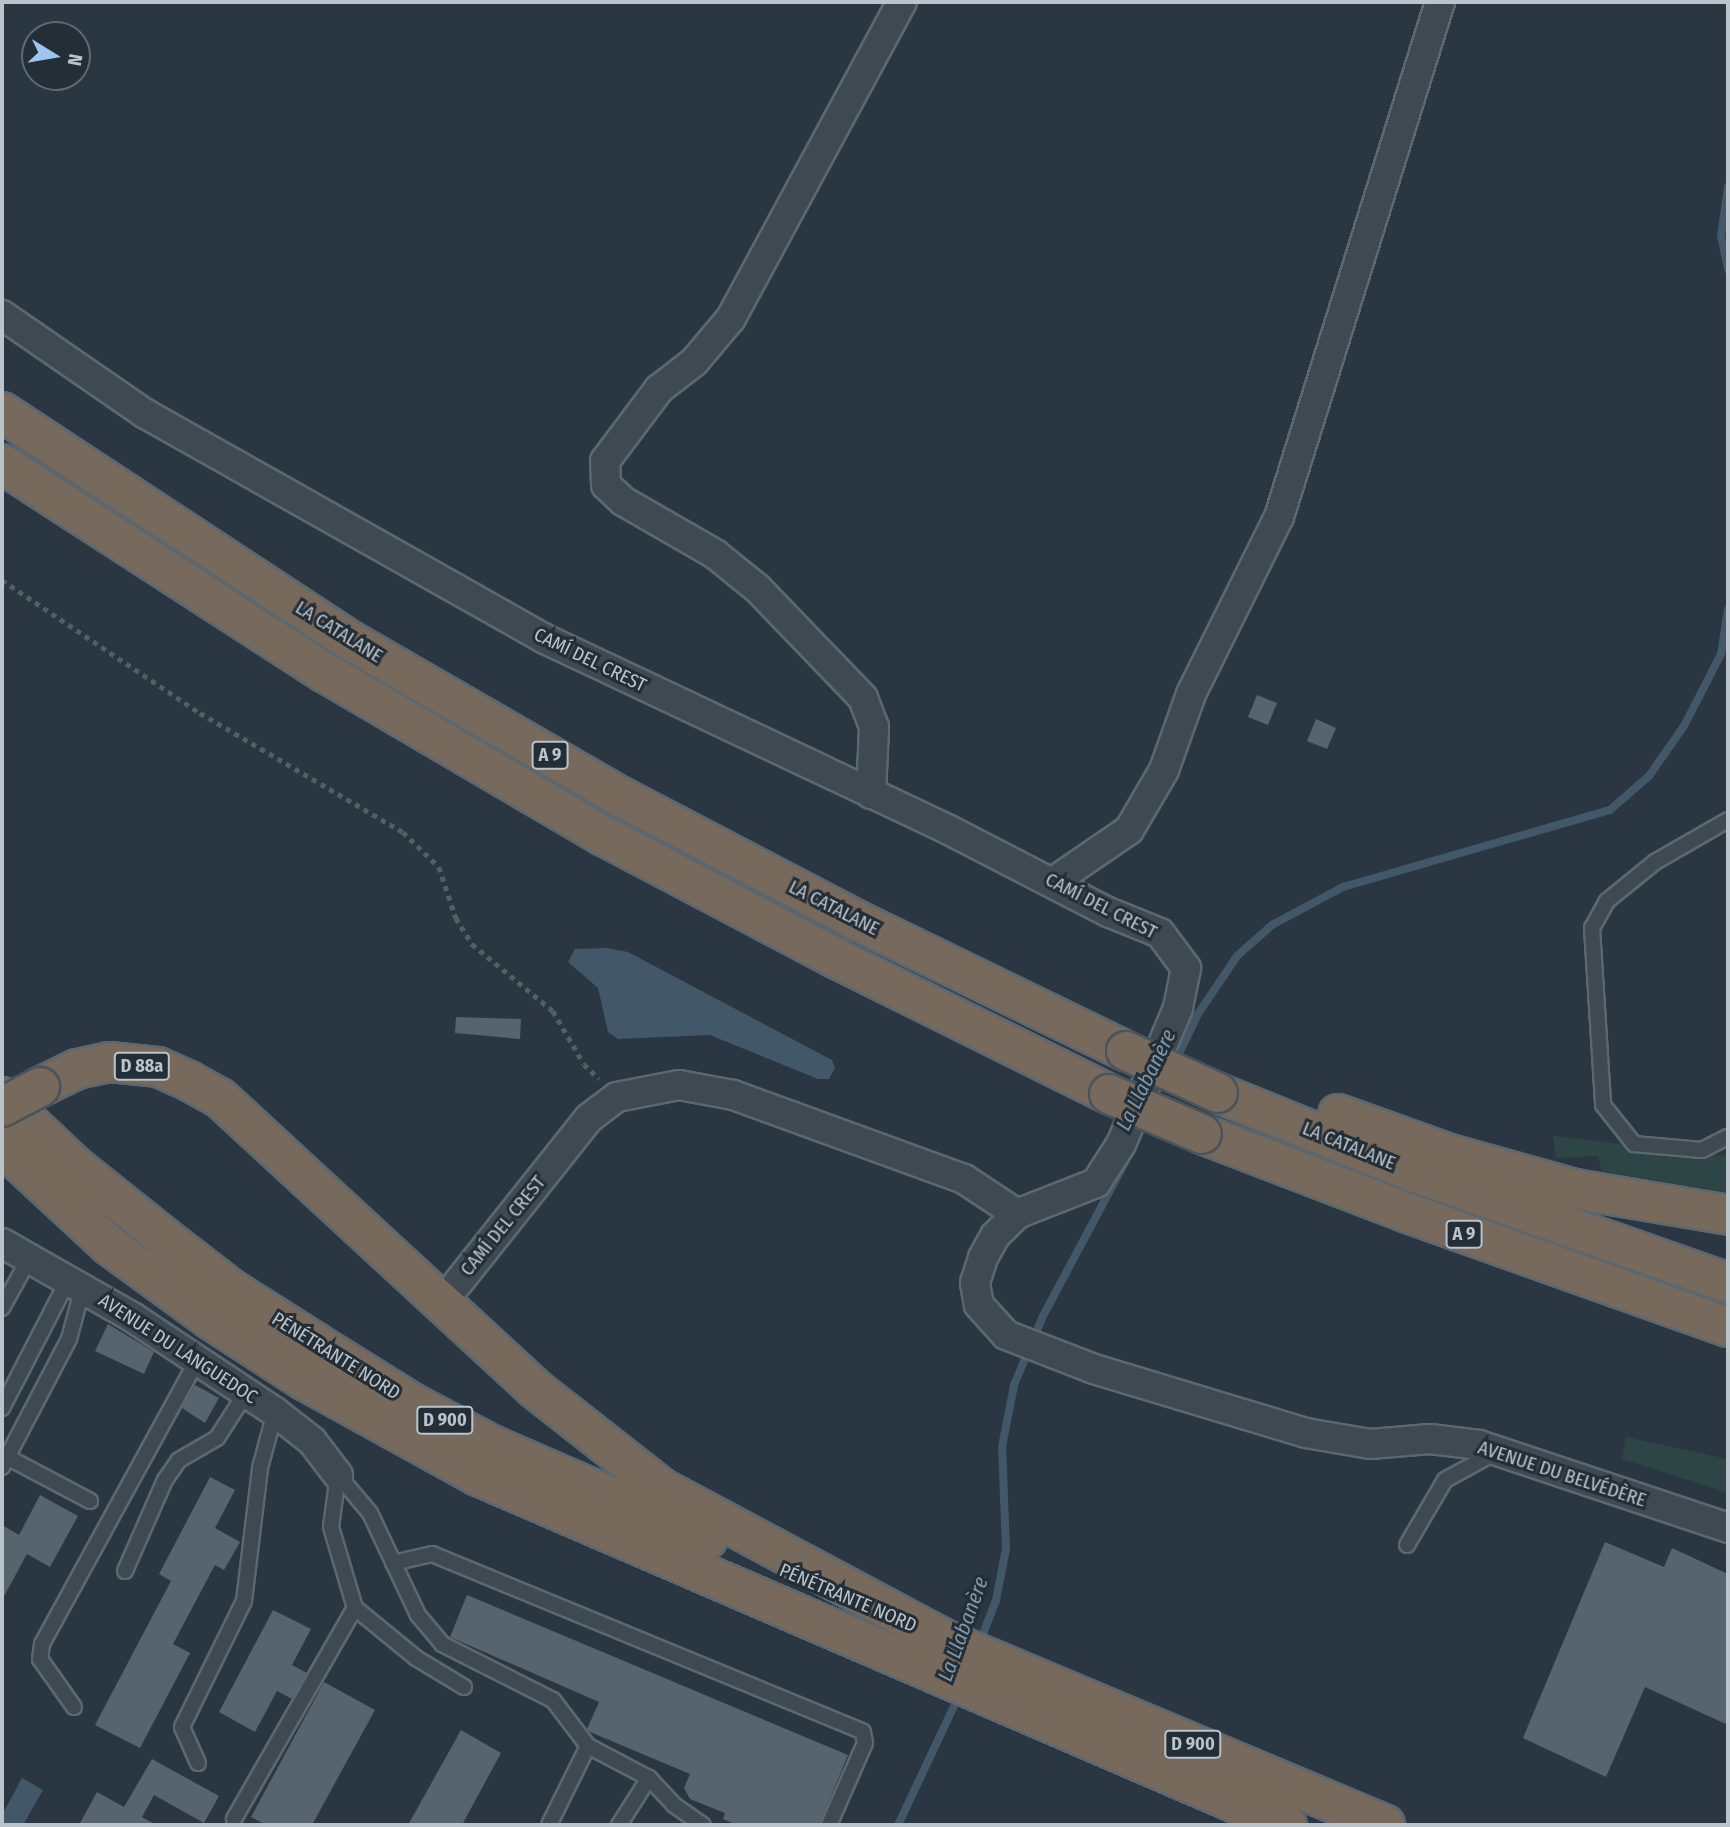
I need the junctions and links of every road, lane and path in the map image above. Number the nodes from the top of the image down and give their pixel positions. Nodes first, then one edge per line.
1 (902, 2) edge
2 (1440, 2) edge
3 (2, 314) edge
4 (2, 412) edge
5 (2, 464) edge
6 (2, 580) edge
7 (871, 794) junction
8 (1728, 820) edge
9 (1053, 882) junction
10 (584, 1064) dead end
11 (1221, 1082) junction
12 (2, 1097) edge
13 (2, 1107) edge
14 (1728, 1137) edge
15 (2, 1146) edge
16 (2, 1159) edge
17 (1017, 1214) junction
18 (1728, 1215) edge
19 (2, 1243) edge
20 (110, 1246) junction
21 (30, 1258) junction
22 (76, 1283) junction
23 (1728, 1283) edge
24 (457, 1284) dead end
25 (2, 1308) edge
26 (1728, 1327) edge
27 (197, 1361) junction
28 (246, 1393) junction
29 (2, 1408) edge
30 (275, 1412) junction
31 (1497, 1451) junction
32 (4, 1462) edge
33 (338, 1475) junction
34 (90, 1501) dead end
35 (1728, 1528) edge
36 (1406, 1545) dead end
37 (393, 1563) junction
38 (125, 1571) dead end
39 (355, 1608) junction
40 (948, 1641) junction
41 (464, 1687) dead end
42 (74, 1707) dead end
43 (1030, 1716) junction
44 (588, 1746) junction
45 (198, 1763) dead end
46 (649, 1778) junction
47 (234, 1819) dead end
48 (549, 1825) edge
49 (619, 1825) edge
50 (703, 1825) edge
51 (829, 1825) edge
52 (1247, 1825) edge
53 (1287, 1825) edge
54 (1385, 1825) edge

1 - 7 street
2 - 9 street
3 - 7 street, CAMÍ DEL CREST
4 - 11 highway, LA CATALANE / A 9, bridge
5 - 26 highway, A 9, bridge
6 - 10 path
7 - 9 street, CAMÍ DEL CREST
8 - 14 lane
9 - 17 street, CAMÍ DEL CREST
11 - 18 highway
11 - 23 highway, LA CATALANE / A 9
12 - 40 highway, PÉNÉTRANTE NORD / D 900
13 - 40 highway, D 88a, bridge
15 - 20 highway, PÉNÉTRANTE NORD / D 900
16 - 20 highway
17 - 24 street, CAMÍ DEL CREST
17 - 31 street, AVENUE DU BELVÉDÈRE
19 - 21 street, AVENUE DU LANGUEDOC
20 - 43 highway, PÉNÉTRANTE NORD / D 900
21 - 22 street, AVENUE DU LANGUEDOC
21 - 25 lane
22 - 27 street, AVENUE DU LANGUEDOC
22 - 29 lane
22 - 32 lane
27 - 28 street, AVENUE DU LANGUEDOC
27 - 42 lane
28 - 30 street, AVENUE DU LANGUEDOC
28 - 38 lane
30 - 33 street, AVENUE DU LANGUEDOC
30 - 45 lane
31 - 35 street, AVENUE DU BELVÉDÈRE
31 - 36 lane
32 - 34 lane
33 - 37 lane
33 - 39 lane
37 - 44 lane
37 - 51 lane
39 - 41 lane
39 - 47 lane
40 - 54 highway, D 900
43 - 52 lane
43 - 53 highway, D 900
44 - 46 lane
44 - 48 lane
46 - 49 lane
46 - 50 lane

